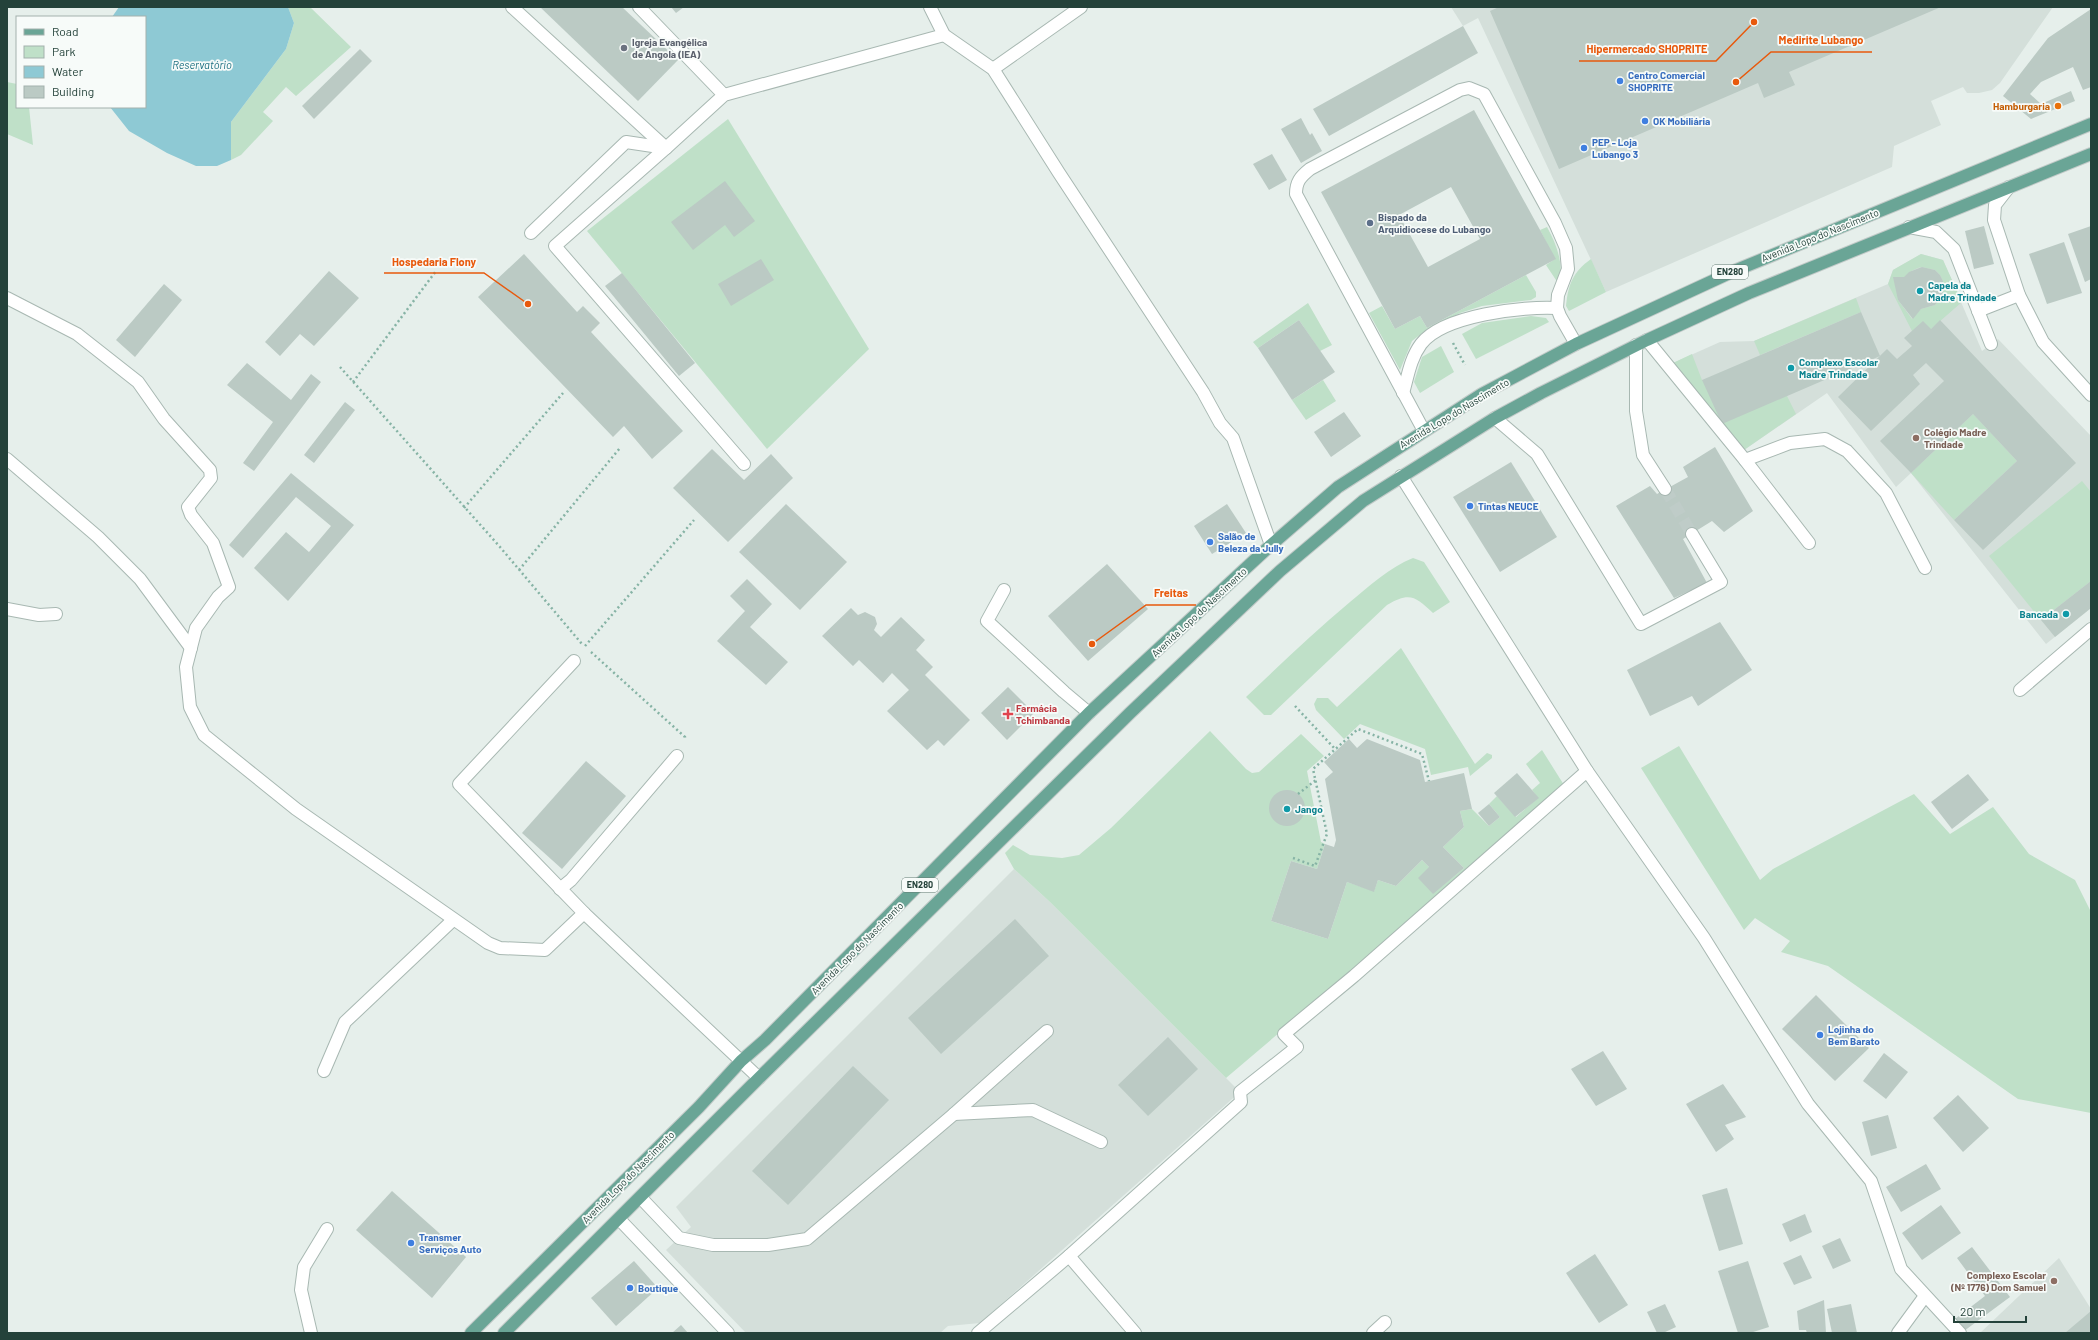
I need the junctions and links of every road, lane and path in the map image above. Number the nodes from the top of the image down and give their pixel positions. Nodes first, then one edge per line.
1 (512, 7) edge
2 (639, 7) edge
3 (930, 7) edge
4 (1081, 7) edge
5 (944, 35) junction
6 (993, 69) junction
7 (724, 95) junction
8 (2091, 124) edge
9 (666, 148) junction
10 (2091, 154) edge
11 (2009, 187) junction
12 (1909, 227) junction
13 (531, 233) dead end
14 (436, 271) dead end
15 (2019, 295) junction
16 (7, 298) edge
17 (1558, 308) junction
18 (1978, 311) junction
19 (1452, 341) dead end
20 (1641, 342) junction
21 (1576, 344) junction
22 (1991, 344) dead end
23 (1465, 365) dead end
24 (340, 367) dead end
25 (353, 382) junction
26 (563, 393) dead end
27 (1403, 393) junction
28 (2091, 395) edge
29 (1495, 418) junction
30 (1424, 431) junction
31 (620, 448) dead end
32 (7, 459) edge
33 (1745, 460) junction
34 (744, 464) dead end
35 (1401, 476) junction
36 (1665, 489) tunnel mouth
37 (464, 508) junction
38 (694, 520) dead end
39 (1692, 534) tunnel mouth
40 (1809, 543) dead end
41 (1271, 545) junction
42 (1924, 568) dead end
43 (519, 570) junction
44 (1004, 590) dead end
45 (7, 609) edge
46 (56, 614) dead end
47 (2091, 628) edge
48 (585, 647) junction
49 (192, 648) junction
50 (574, 661) joint
51 (2020, 690) dead end
52 (1295, 706) dead end
53 (1089, 713) junction
54 (1335, 750) junction
55 (677, 756) joint
56 (1587, 771) junction
57 (1316, 780) junction
58 (1429, 781) dead end
59 (1298, 794) dead end
60 (1293, 858) dead end
61 (560, 889) junction
62 (584, 912) junction
63 (453, 920) junction
64 (1047, 1032) dead end
65 (741, 1061) junction
66 (324, 1071) dead end
67 (759, 1078) junction
68 (954, 1114) junction
69 (1101, 1142) dead end
70 (641, 1198) junction
71 (619, 1219) junction
72 (327, 1229) dead end
73 (1069, 1256) junction
74 (1924, 1296) junction
75 (1385, 1322) dead end
76 (311, 1333) edge
77 (471, 1333) edge
78 (504, 1333) edge
79 (728, 1333) edge
80 (978, 1333) edge
81 (1134, 1333) edge
82 (1373, 1333) edge
83 (1898, 1333) edge
84 (1960, 1333) edge

1 - 9 street
2 - 7 street
3 - 5 street
4 - 6 street
5 - 6 street
5 - 7 street
6 - 41 street
7 - 9 street
8 - 21 main road, Avenida Lopo do Nascimento / EN280
9 - 13 street
9 - 34 street
10 - 11 main road, EN280
11 - 12 main road, EN280
11 - 15 street
12 - 18 street
12 - 20 main road, EN280
14 - 25 path
15 - 18 street
15 - 28 street
16 - 49 street
17 - 21 street
17 - 27 street
17 - 27 street
18 - 22 street
19 - 23 path
20 - 29 main road, EN280
20 - 33 street
20 - 36 street
21 - 30 main road, Avenida Lopo do Nascimento / EN280
24 - 25 path
25 - 37 path
26 - 37 path
27 - 30 street
29 - 35 main road, EN280
29 - 39 street
30 - 41 main road, Avenida Lopo do Nascimento / EN280
31 - 43 path
32 - 49 street
33 - 40 street
33 - 42 street
35 - 56 street
35 - 67 main road, EN280
37 - 43 path
38 - 48 path
41 - 53 main road, Avenida Lopo do Nascimento / EN280
43 - 48 path
44 - 53 street
45 - 46 street
47 - 51 street
48 - 50 path
48 - 55 path
49 - 63 street
50 - 61 street
52 - 54 path
53 - 65 main road, Avenida Lopo do Nascimento / EN280
54 - 57 path
54 - 58 path
55 - 61 street
56 - 73 street
56 - 74 street
57 - 59 path
57 - 60 path
61 - 62 street
62 - 63 street
62 - 65 street
63 - 66 street
64 - 68 street
65 - 67 street
65 - 77 main road, Avenida Lopo do Nascimento / EN280
67 - 70 main road, EN280
68 - 69 street
68 - 70 street
70 - 71 main road, EN280
71 - 78 main road, EN280
71 - 79 street
72 - 76 street
73 - 80 street
73 - 81 street
74 - 83 street
74 - 84 street
75 - 82 street

